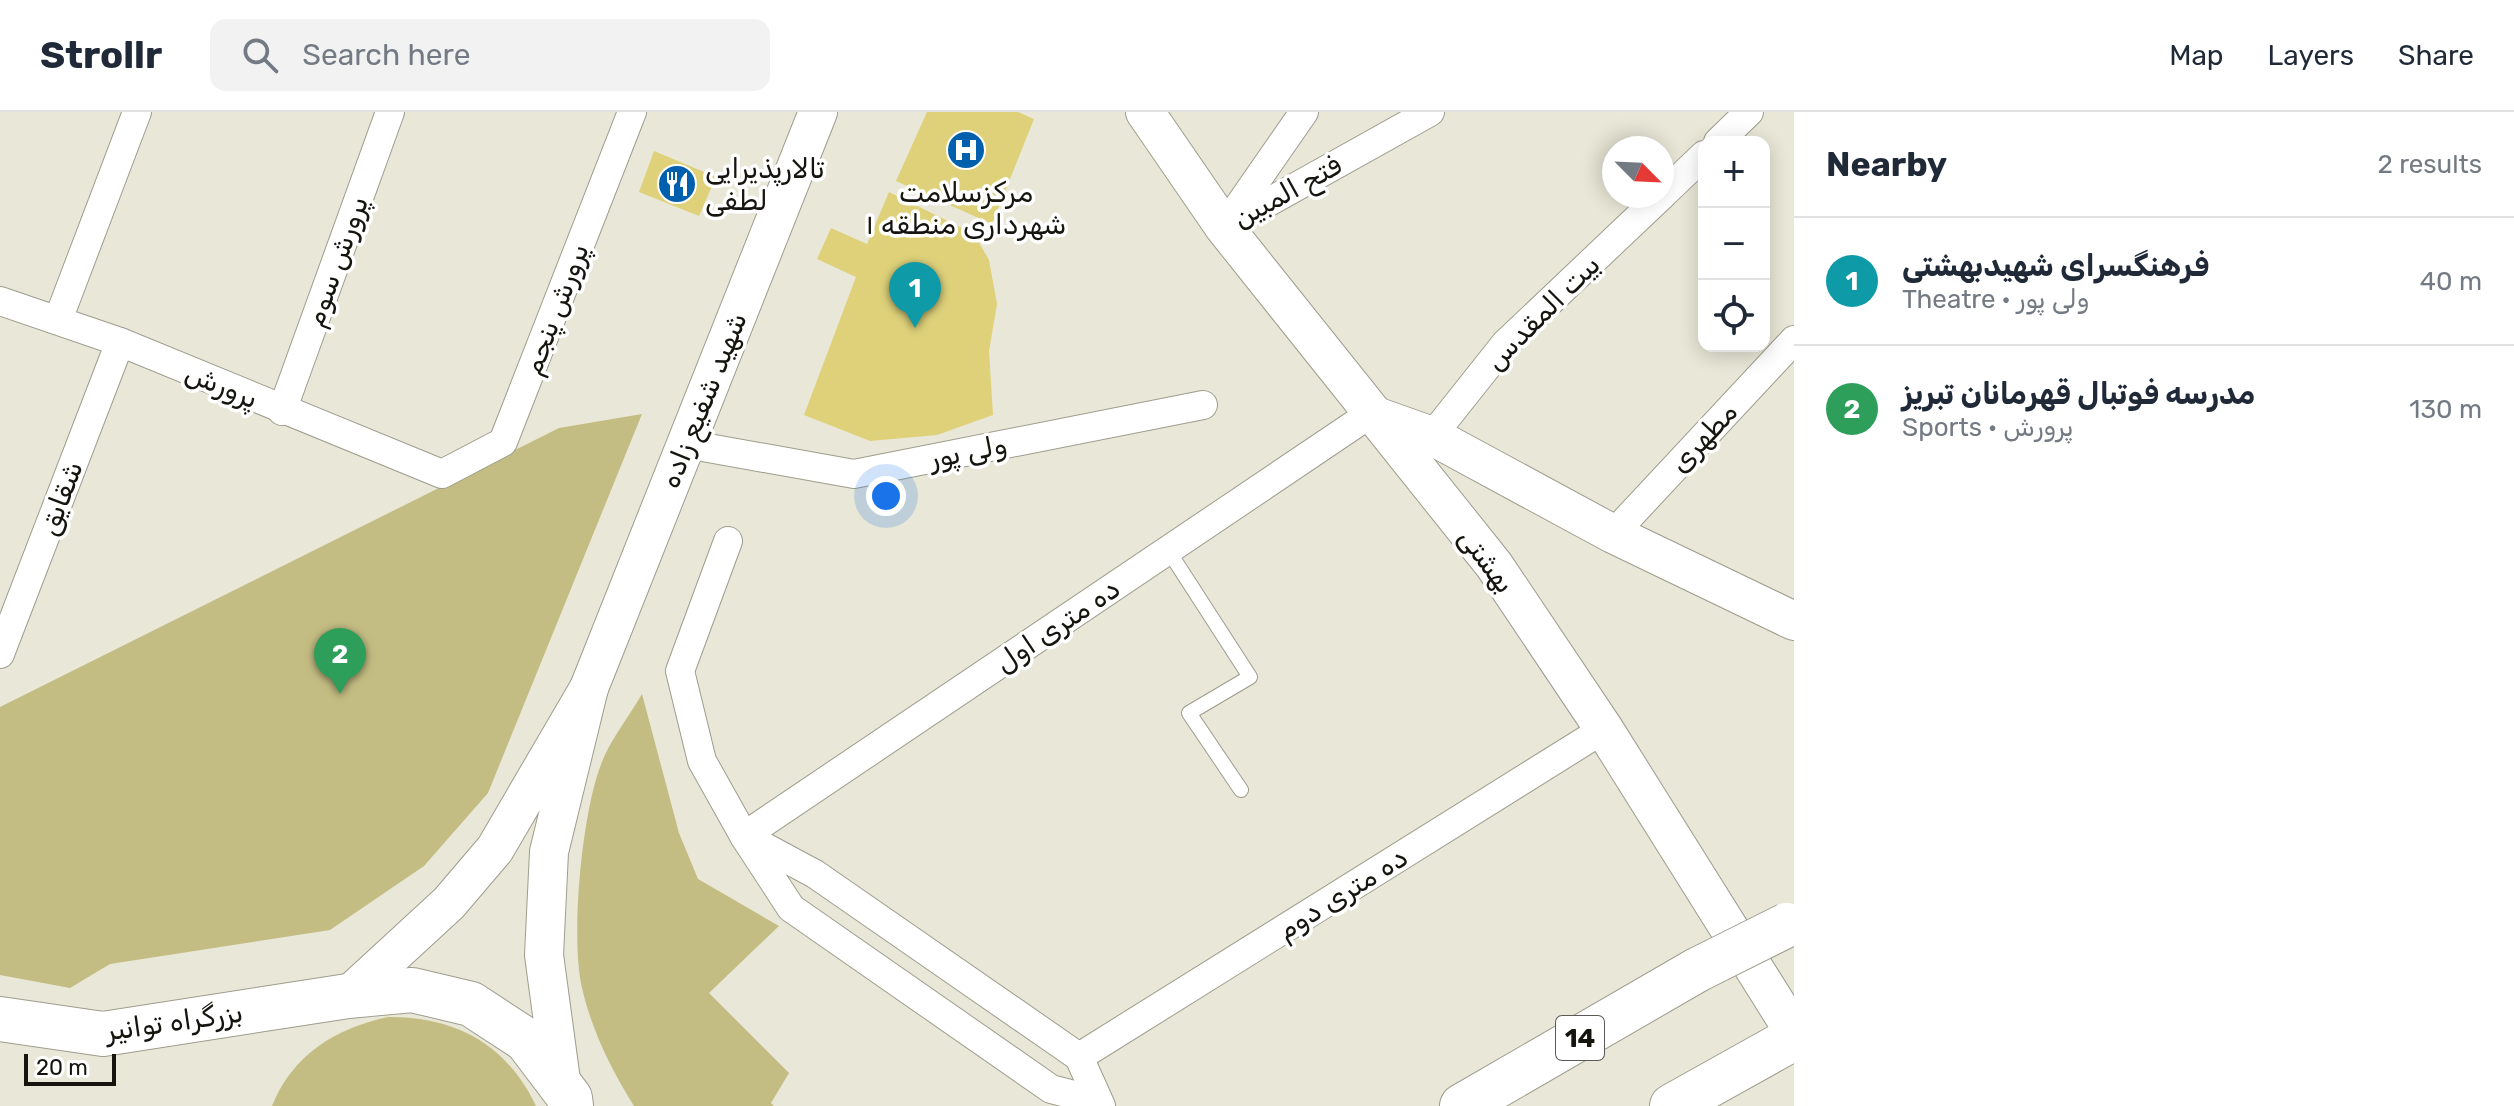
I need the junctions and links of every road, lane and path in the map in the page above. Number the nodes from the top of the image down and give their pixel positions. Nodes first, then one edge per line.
1 (137, 112) edge
2 (390, 112) edge
3 (632, 112) edge
4 (818, 112) edge
5 (1145, 112) edge
6 (1304, 112) edge
7 (1430, 112) edge
8 (1749, 112) edge
9 (1724, 136) edge
10 (1698, 161) edge
11 (1674, 184) edge
12 (1649, 208) edge
13 (1224, 227) junction
14 (0, 301) edge
15 (58, 320) junction
16 (1794, 340) edge
17 (120, 342) junction
18 (1203, 405) dead end
19 (282, 411) junction
20 (1370, 414) junction
21 (1432, 436) junction
22 (686, 444) junction
23 (442, 474) joint
24 (1613, 534) junction
25 (728, 541) dead end
26 (1168, 550) junction
27 (1789, 617) edge
28 (0, 654) edge
29 (589, 688) junction
30 (1604, 729) junction
31 (1241, 790) dead end
32 (744, 836) junction
33 (1791, 924) edge
34 (348, 996) junction
35 (0, 1019) edge
36 (1794, 1035) edge
37 (1079, 1057) junction
38 (569, 1100) edge
39 (1099, 1103) edge
40 (1462, 1106) edge
41 (1672, 1106) edge

1 - 15 street
2 - 19 street, پرورش سوم
3 - 23 street, پرورش پنجم
4 - 22 main road, شهید شفیع زاده
5 - 13 main road, بهشتی
6 - 13 street, فتح المبین
7 - 13 street, فتح المبین
8 - 9 street
10 - 11 street, بیت المقدس
12 - 21 street, بیت المقدس
13 - 20 main road, بهشتی
14 - 15 street, پرورش
15 - 17 street, پرورش
16 - 24 street, مطهری
17 - 19 street, پرورش
17 - 28 street, شقایق
18 - 22 street, ولی پور
19 - 23 street, پرورش
20 - 21 main road
20 - 26 street, ده متری اول
20 - 30 main road, بهشتی
21 - 24 main road
22 - 29 main road, شهید شفیع زاده
24 - 27 main road
25 - 32 street
26 - 31 lane
26 - 32 street, ده متری اول
29 - 34 main road
29 - 38 main road
30 - 36 main road, بهشتی
30 - 37 street, ده متری دوم
32 - 37 street
32 - 39 street
33 - 40 highway, 14, bridge
34 - 35 highway, بزرگراه توانیر
34 - 38 highway, بزرگراه توانیر
36 - 41 highway
37 - 39 street

